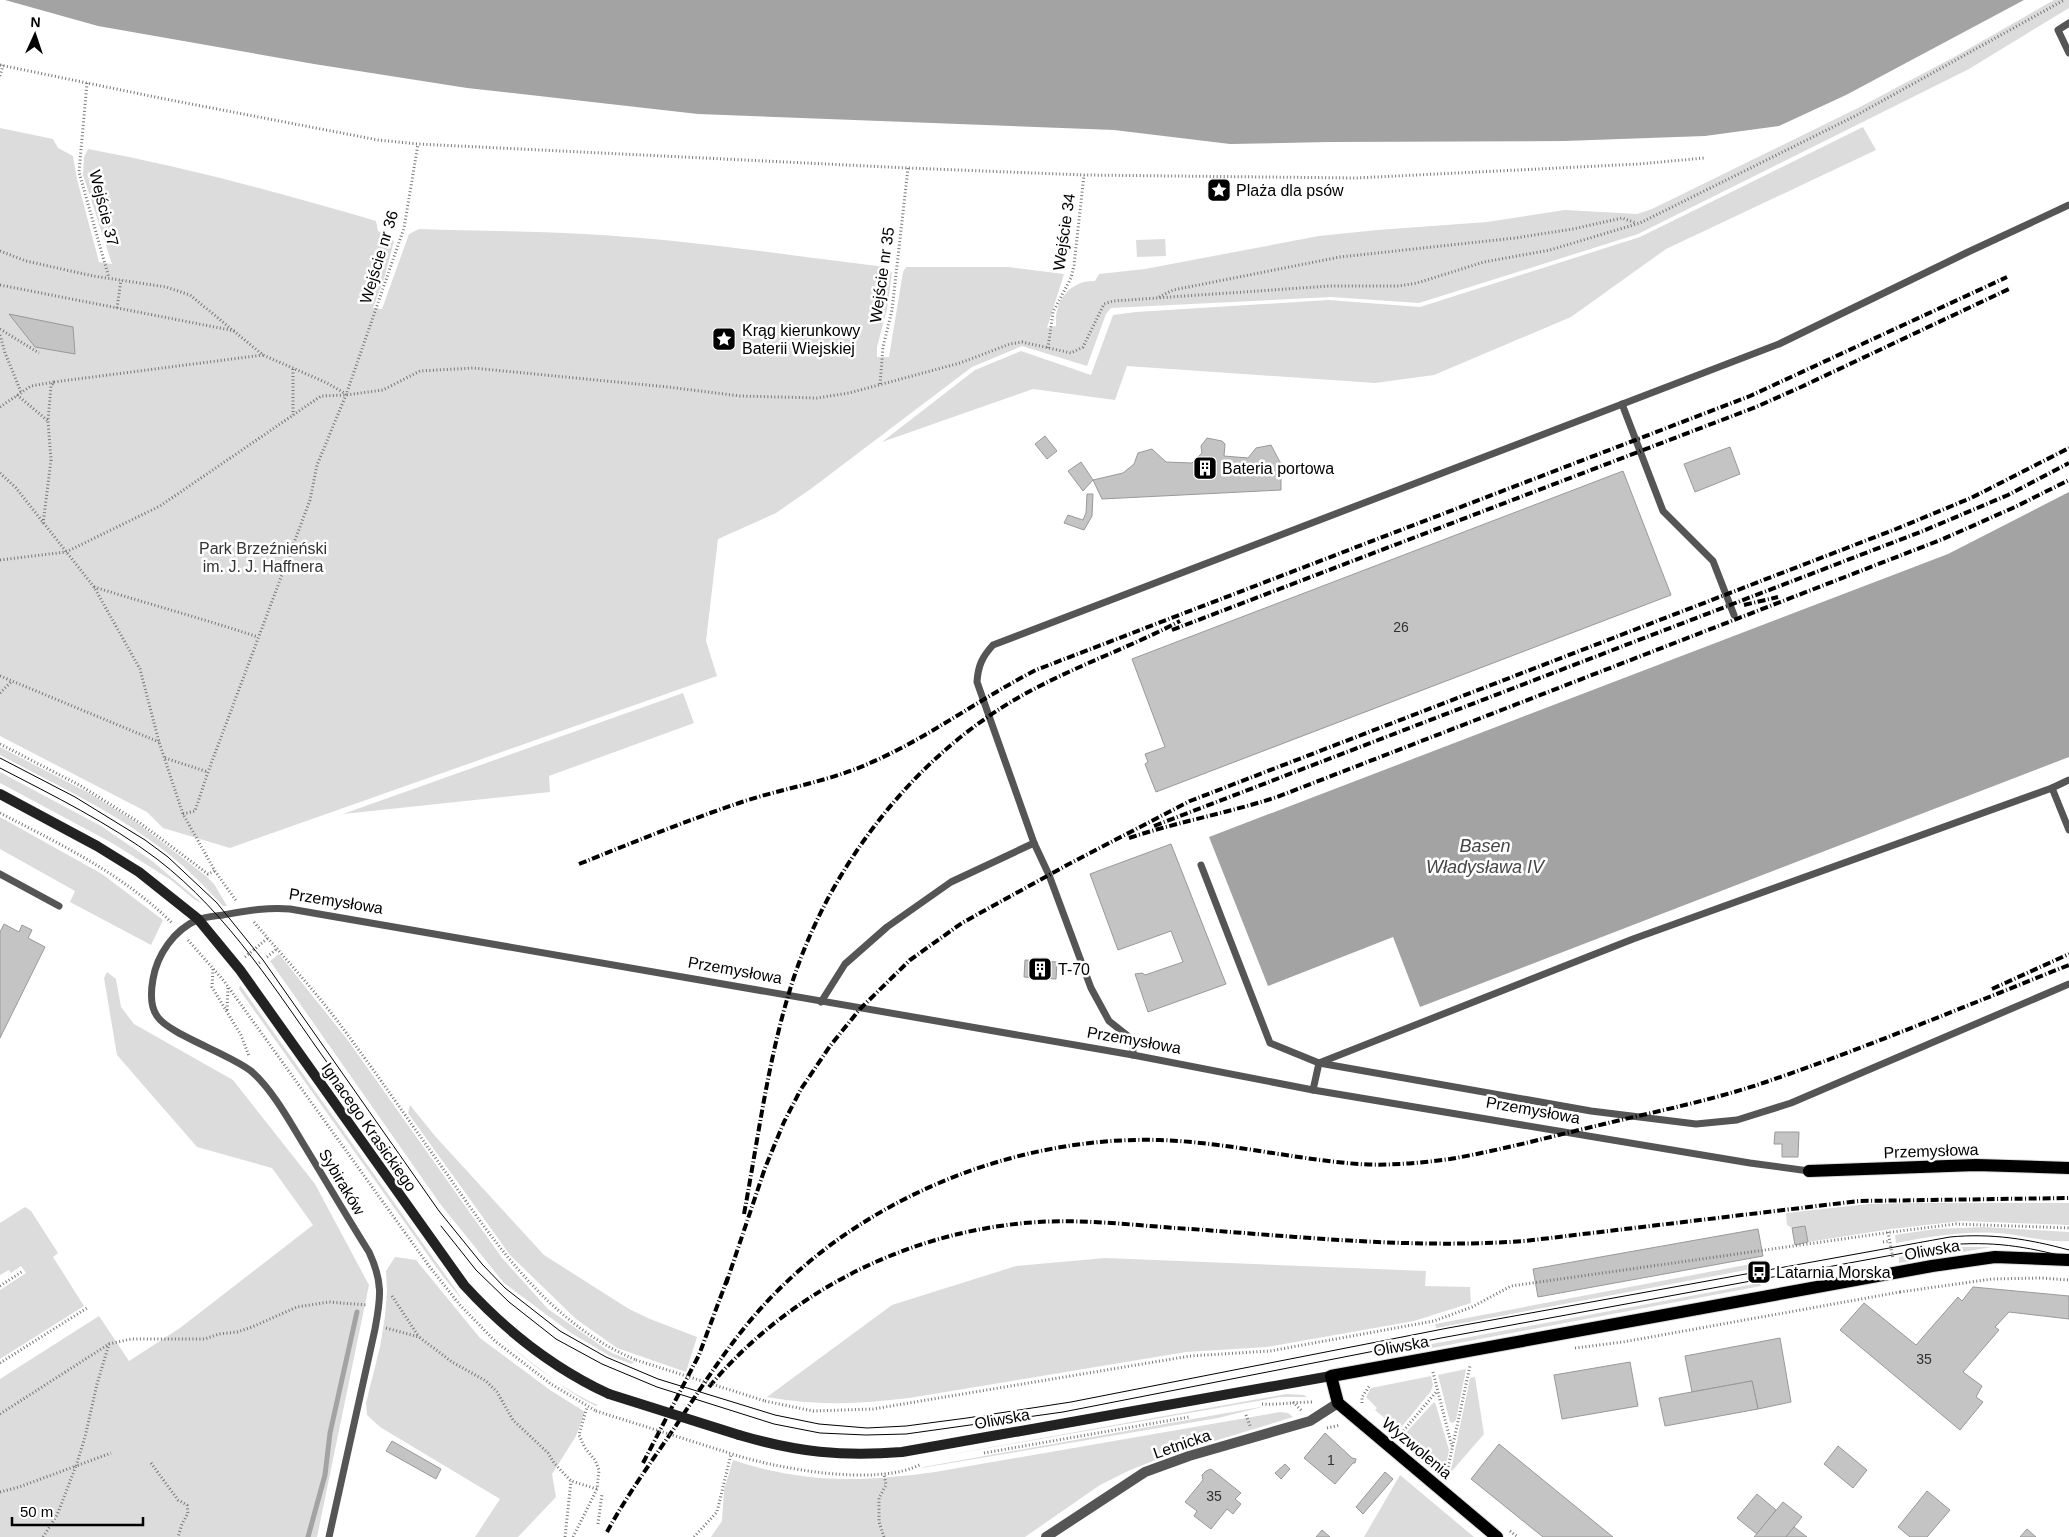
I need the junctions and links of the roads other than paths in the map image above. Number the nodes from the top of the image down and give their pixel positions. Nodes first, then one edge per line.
1 (2069, 23) edge
2 (2069, 54) edge
3 (2069, 206) edge
4 (1622, 404) junction
5 (1734, 615) dead end
6 (2069, 780) edge
7 (2052, 788) junction
8 (0, 794) edge
9 (2069, 830) edge
10 (1034, 843) junction
11 (1201, 865) dead end
12 (0, 874) edge
13 (59, 906) dead end
14 (198, 919) junction
15 (2069, 984) edge
16 (821, 1002) junction
17 (1133, 1056) junction
18 (1319, 1063) junction
19 (1313, 1090) junction
20 (2069, 1168) edge
21 (1809, 1171) joint
22 (2069, 1260) edge
23 (1331, 1376) junction
24 (1338, 1403) junction
25 (739, 1435) joint
26 (329, 1537) edge
27 (1046, 1537) edge
28 (1497, 1537) edge

1 - 2 lane
3 - 4 lane
4 - 5 lane
4 - 10 lane
6 - 7 lane
7 - 9 lane
7 - 18 lane
8 - 14 street, Ignacego Krasickiego
10 - 16 lane
10 - 17 lane
11 - 18 lane
12 - 13 lane
14 - 16 lane, Przemysłowa
14 - 25 street, Ignacego Krasickiego, bridge
14 - 26 lane, Sybiraków
15 - 18 lane
16 - 17 lane, Przemysłowa
17 - 19 lane, Przemysłowa
18 - 19 lane
19 - 21 lane, Przemysłowa
20 - 21 main road, Przemysłowa
22 - 23 main road, Oliwska
23 - 24 main road
23 - 25 street, Oliwska
24 - 27 street, Letnicka
24 - 28 main road, Wyzwolenia

